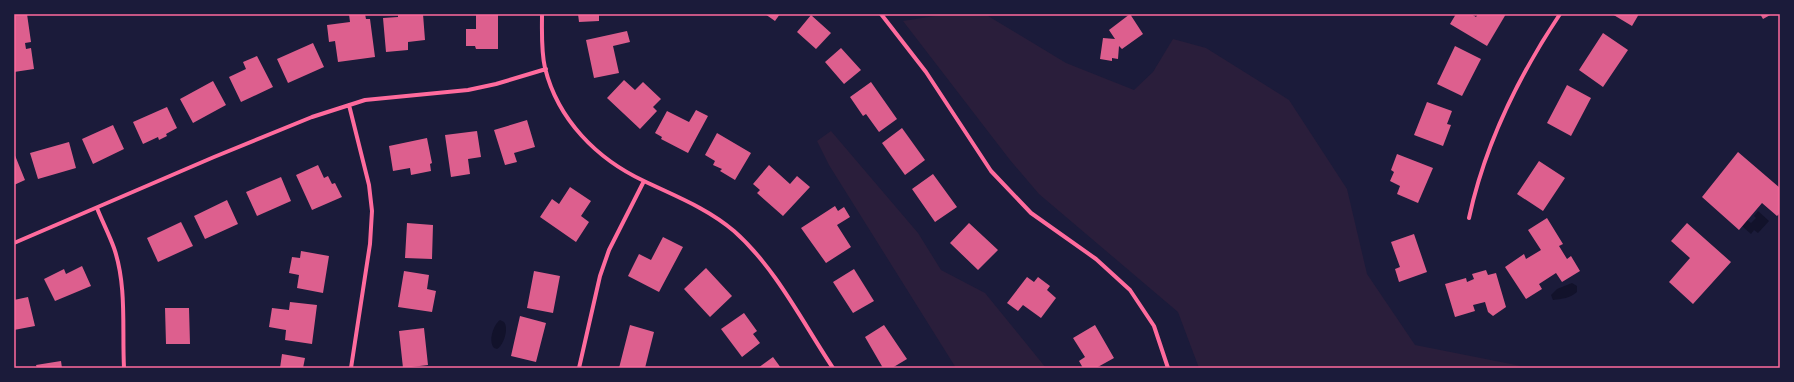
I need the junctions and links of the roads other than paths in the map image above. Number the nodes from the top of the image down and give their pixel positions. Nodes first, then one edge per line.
1 (542, 14) edge
2 (881, 14) edge
3 (1560, 14) edge
4 (546, 69) junction
5 (349, 105) junction
6 (644, 181) junction
7 (97, 208) junction
8 (1469, 218) dead end
9 (14, 243) edge
10 (124, 368) edge
11 (351, 368) edge
12 (579, 368) edge
13 (833, 368) edge
14 (1168, 368) edge

1 - 4 street
2 - 14 street
3 - 8 street
4 - 5 street
4 - 6 street
5 - 7 street
5 - 11 street
6 - 12 street
6 - 13 street
7 - 9 street
7 - 10 street

